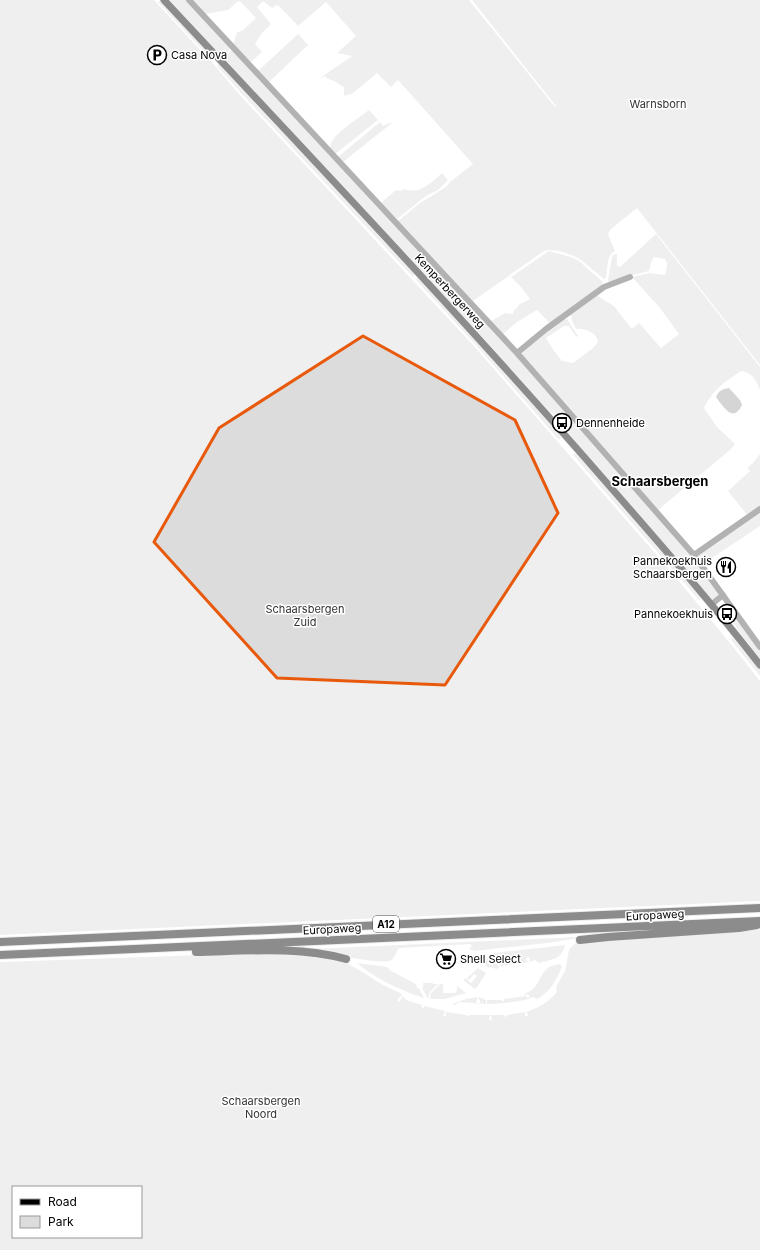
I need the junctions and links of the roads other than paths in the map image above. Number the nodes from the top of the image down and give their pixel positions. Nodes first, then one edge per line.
1 (164, 0) edge
2 (189, 0) edge
3 (630, 276) dead end
4 (517, 353) junction
5 (760, 509) edge
6 (694, 555) junction
7 (723, 595) junction
8 (712, 604) junction
9 (760, 647) edge
10 (760, 665) edge
11 (760, 908) edge
12 (760, 921) edge
13 (760, 925) edge
14 (580, 940) dead end
15 (0, 942) edge
16 (129, 949) junction
17 (0, 955) edge
18 (346, 959) dead end

1 - 8 main road, Kemperbergerweg
2 - 4 street, Kemperbergerweg
3 - 4 street
4 - 6 street, Kemperbergerweg
5 - 6 street
6 - 7 street, Kemperbergerweg
7 - 8 street
7 - 9 street, Kemperbergerweg
8 - 10 main road, Kemperbergerweg
11 - 15 highway, Europaweg / A12
12 - 16 highway, Europaweg / A12
13 - 14 highway
16 - 17 highway, Europaweg / A12
16 - 18 highway, A12

